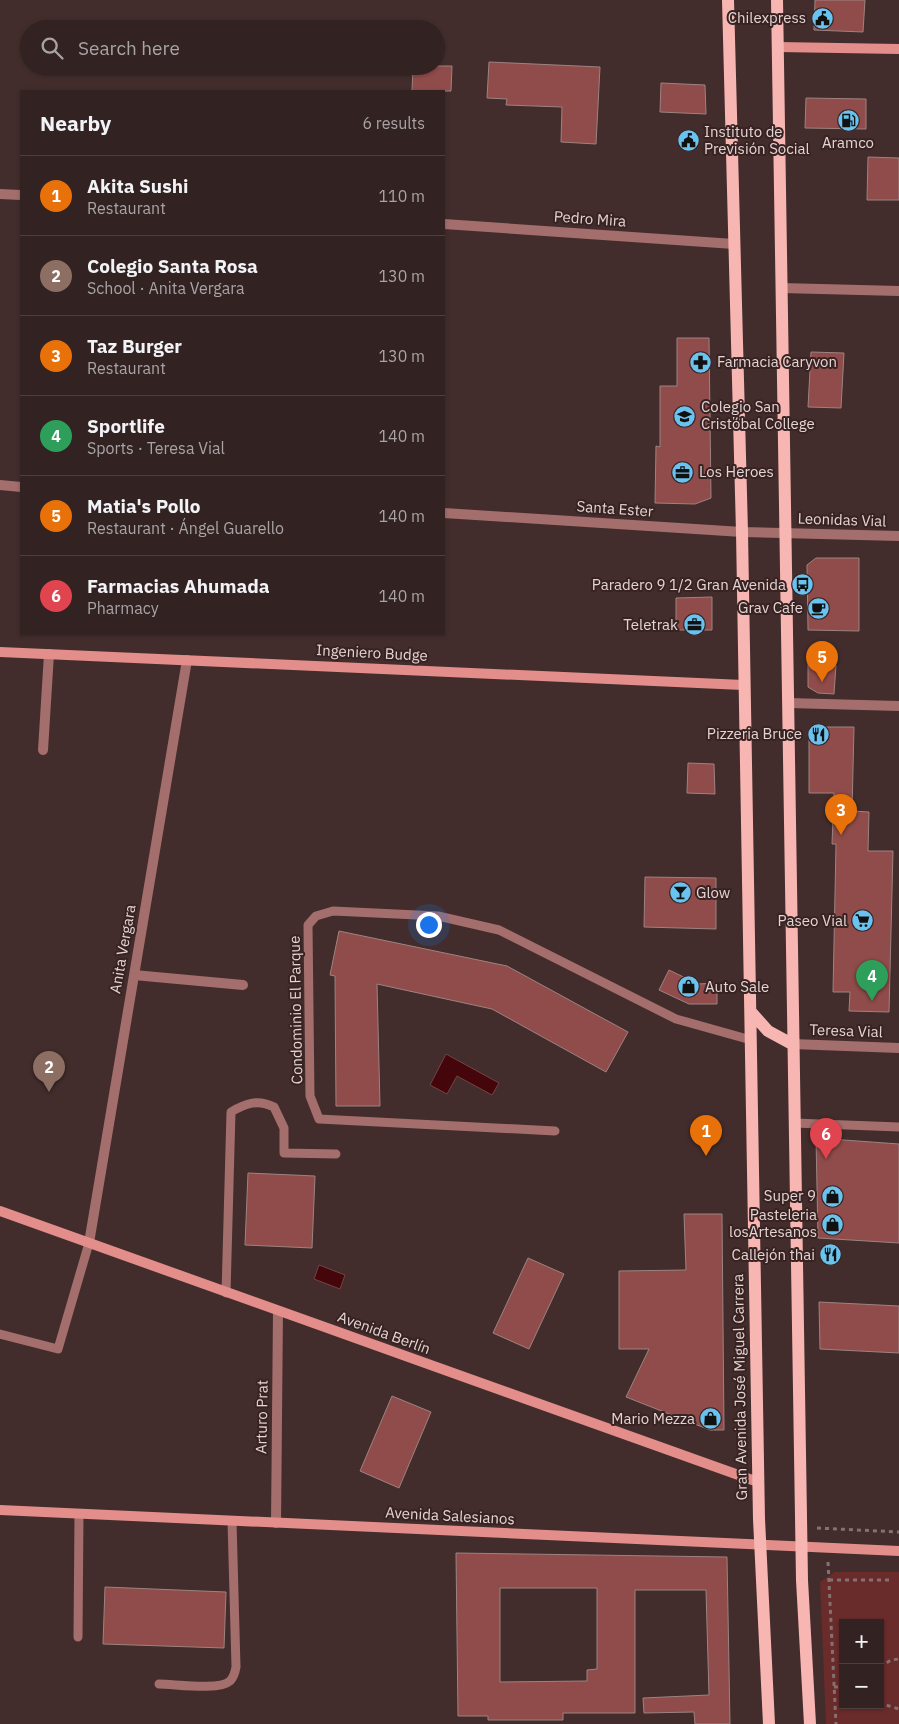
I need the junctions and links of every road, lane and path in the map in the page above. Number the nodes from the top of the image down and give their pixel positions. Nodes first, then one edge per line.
1 (728, 0) edge
2 (777, 0) edge
3 (778, 47) junction
4 (899, 49) edge
5 (0, 194) edge
6 (20, 195) edge
7 (445, 224) edge
8 (734, 244) junction
9 (781, 288) junction
10 (899, 291) edge
11 (0, 485) edge
12 (20, 487) edge
13 (445, 514) edge
14 (742, 532) junction
15 (784, 533) junction
16 (899, 536) edge
17 (0, 652) edge
18 (49, 654) junction
19 (187, 660) junction
20 (743, 685) junction
21 (788, 703) junction
22 (899, 706) edge
23 (43, 750) dead end
24 (134, 975) junction
25 (243, 985) dead end
26 (750, 1012) junction
27 (751, 1040) junction
28 (792, 1044) junction
29 (899, 1048) edge
30 (794, 1122) junction
31 (899, 1127) edge
32 (555, 1131) dead end
33 (336, 1154) dead end
34 (0, 1211) edge
35 (89, 1243) junction
36 (226, 1293) junction
37 (278, 1311) junction
38 (0, 1334) edge
39 (758, 1482) junction
40 (0, 1510) edge
41 (79, 1514) junction
42 (232, 1521) junction
43 (276, 1523) junction
44 (801, 1527) junction
45 (899, 1532) edge
46 (760, 1546) junction
47 (802, 1547) junction
48 (899, 1551) edge
49 (893, 1580) dead end
50 (78, 1637) dead end
51 (899, 1659) edge
52 (884, 1664) edge
53 (159, 1684) dead end
54 (839, 1686) edge
55 (834, 1687) junction
56 (884, 1704) edge
57 (899, 1709) edge
58 (769, 1724) edge
59 (810, 1724) edge
60 (836, 1724) edge

1 - 8 main road, Gran Avenida José Miguel Carrera
2 - 3 main road
3 - 4 street
3 - 9 main road
5 - 6 street
7 - 8 street, Pedro Mira
8 - 14 main road, Gran Avenida José Miguel Carrera
9 - 10 street
9 - 15 main road
11 - 12 street
13 - 14 street, Santa Ester
14 - 15 street, Santa Ester
14 - 20 main road, Gran Avenida José Miguel Carrera
15 - 16 street, Leonidas Vial
15 - 21 main road
17 - 18 street, Ingeniero Budge
18 - 19 street, Ingeniero Budge
18 - 23 street
19 - 20 street, Ingeniero Budge
19 - 24 street, Anita Vergara
20 - 26 main road, Gran Avenida José Miguel Carrera
21 - 22 street
21 - 28 main road
24 - 25 street
24 - 35 street, Anita Vergara
26 - 27 main road, Gran Avenida José Miguel Carrera
26 - 28 main road
27 - 32 lane, Condominio El Parque
27 - 39 main road, Gran Avenida José Miguel Carrera
28 - 29 street, Teresa Vial
28 - 30 main road
30 - 31 lane
30 - 44 main road
33 - 36 lane
34 - 35 street, Avenida Berlín
35 - 36 street, Avenida Berlín
35 - 38 lane
36 - 37 street, Avenida Berlín
37 - 39 street, Avenida Berlín
37 - 43 street, Arturo Prat
39 - 46 main road, Gran Avenida José Miguel Carrera
40 - 41 street, Avenida Salesianos
41 - 42 street, Avenida Salesianos
41 - 50 lane
42 - 43 street, Avenida Salesianos
42 - 53 lane
43 - 46 street, Avenida Salesianos
44 - 45 path
44 - 47 main road
46 - 47 street, Avenida Salesianos
46 - 58 main road, Gran Avenida José Miguel Carrera
47 - 48 street, Avenida Salesianos
47 - 59 main road
49 - 55 path
51 - 52 path
54 - 55 path
55 - 60 path
56 - 57 path

